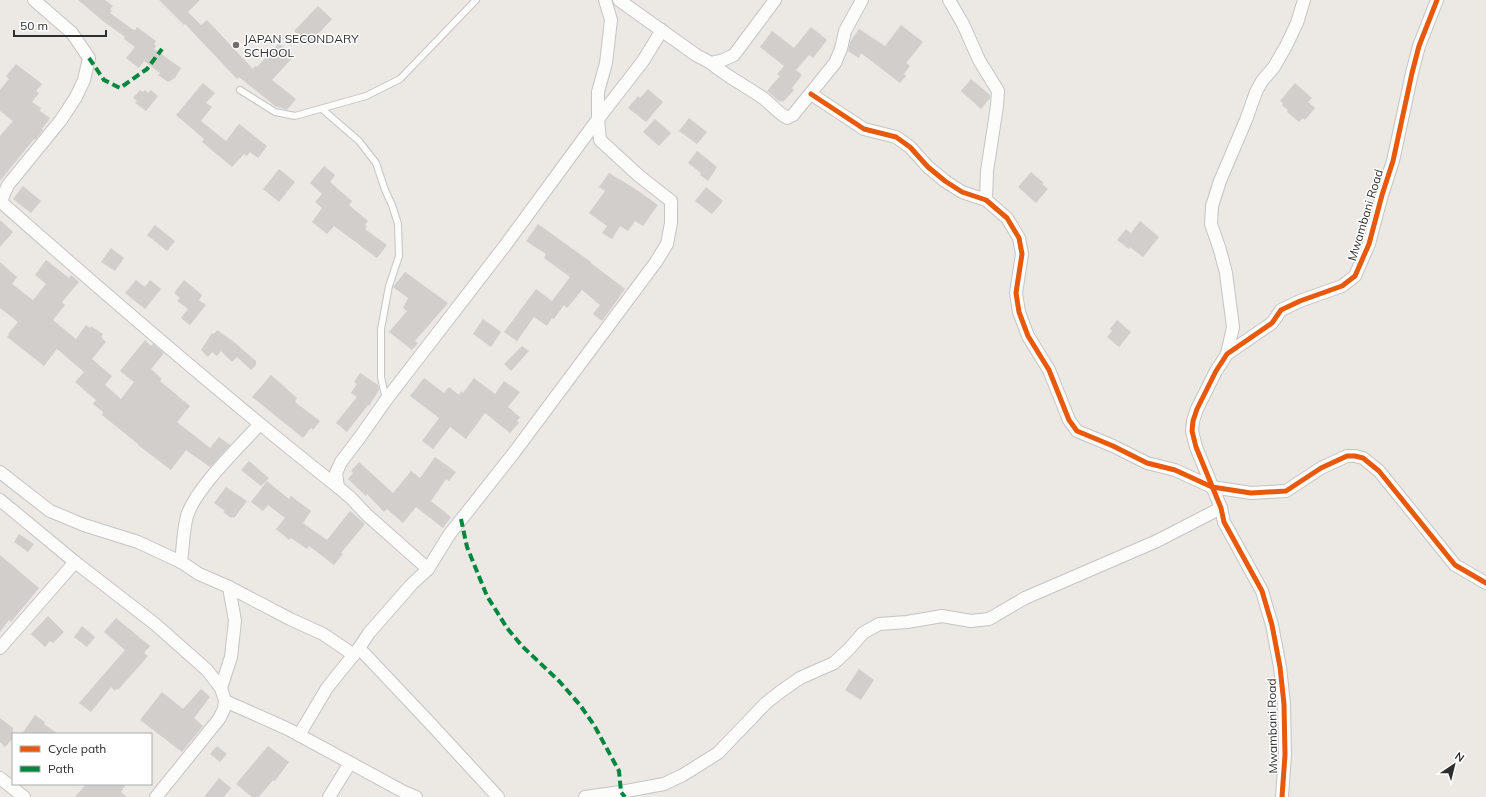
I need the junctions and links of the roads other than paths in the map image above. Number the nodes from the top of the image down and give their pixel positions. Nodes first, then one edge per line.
1 (34, 0) edge
2 (476, 0) edge
3 (605, 0) edge
4 (619, 0) edge
5 (775, 0) edge
6 (862, 0) edge
7 (949, 0) edge
8 (1304, 0) edge
9 (1437, 0) edge
10 (662, 30) junction
11 (711, 63) junction
12 (240, 90) dead end
13 (811, 94) junction
14 (322, 109) junction
15 (598, 119) junction
16 (986, 200) junction
17 (1, 203) edge
18 (1227, 354) junction
19 (386, 400) junction
20 (259, 425) junction
21 (0, 472) edge
22 (338, 487) junction
23 (1212, 487) junction
24 (0, 500) edge
25 (1221, 508) junction
26 (75, 562) junction
27 (181, 562) junction
28 (428, 569) junction
29 (1486, 583) edge
30 (229, 587) junction
31 (0, 648) edge
32 (357, 652) junction
33 (221, 688) junction
34 (225, 702) junction
35 (299, 735) junction
36 (350, 762) junction
37 (0, 778) edge
38 (24, 797) edge
39 (156, 797) edge
40 (329, 797) edge
41 (416, 797) edge
42 (498, 797) edge
43 (585, 797) edge
44 (1282, 797) edge

1 - 17 street
2 - 14 lane
3 - 15 street
4 - 10 street
5 - 11 street
6 - 13 street
7 - 16 street
8 - 18 street
9 - 18 street, Mwambani Road
10 - 11 street
10 - 15 street
11 - 13 street
12 - 14 lane
13 - 16 street
14 - 19 lane
15 - 19 street
15 - 28 street
16 - 23 street
17 - 20 street
18 - 23 street, Mwambani Road
19 - 22 street
20 - 22 street
20 - 27 street
21 - 27 street
22 - 28 street
23 - 25 street, Mwambani Road
23 - 29 street
24 - 26 street
25 - 43 street
25 - 44 street, Mwambani Road
26 - 31 street
26 - 33 street
27 - 30 street
28 - 32 street
30 - 32 street
30 - 33 street
32 - 35 street
32 - 42 street
33 - 34 street
34 - 35 street
34 - 39 street
35 - 36 street
36 - 40 street
36 - 41 street
37 - 38 street

